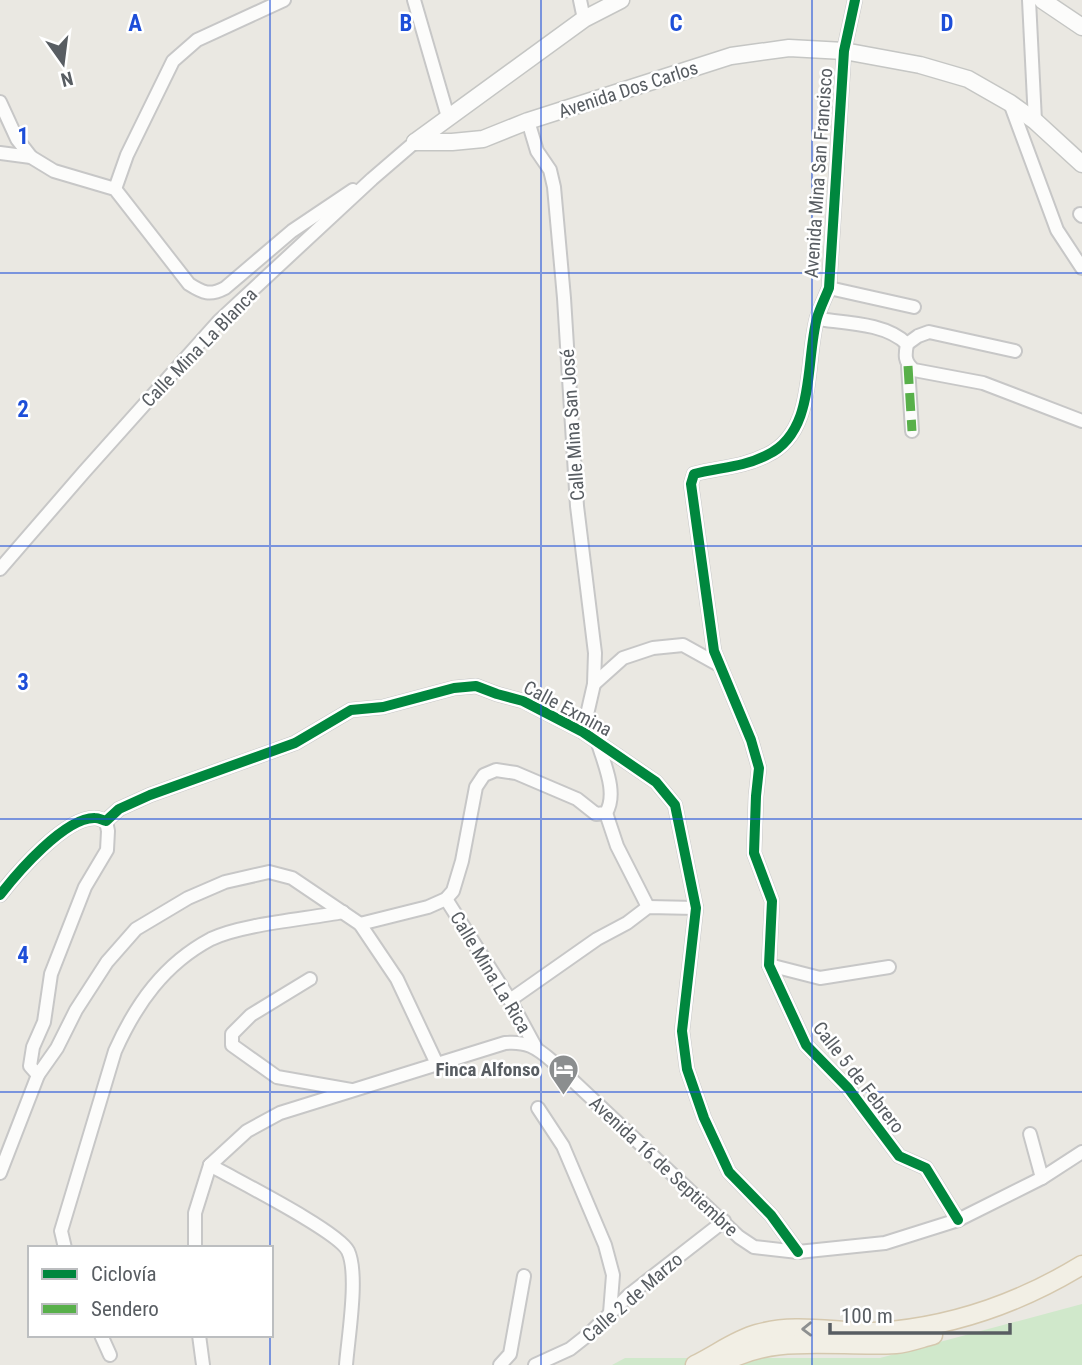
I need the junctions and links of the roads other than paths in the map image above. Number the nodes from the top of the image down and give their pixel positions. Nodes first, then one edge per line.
1 (284, 0) edge
2 (414, 0) edge
3 (580, 0) edge
4 (621, 0) edge
5 (855, 0) edge
6 (1029, 0) edge
7 (1042, 0) edge
8 (584, 19) junction
9 (1082, 27) edge
10 (844, 51) junction
11 (0, 102) edge
12 (1010, 103) junction
13 (448, 117) junction
14 (528, 121) junction
15 (1035, 121) junction
16 (415, 142) junction
17 (0, 153) edge
18 (31, 157) junction
19 (1082, 164) edge
20 (372, 179) junction
21 (115, 190) junction
22 (1082, 268) edge
23 (829, 288) junction
24 (915, 307) dead end
25 (817, 319) junction
26 (907, 344) junction
27 (1014, 351) dead end
28 (908, 366) junction
29 (1082, 421) edge
30 (912, 431) dead end
31 (0, 569) edge
32 (719, 665) junction
33 (594, 684) junction
34 (583, 732) junction
35 (598, 743) junction
36 (759, 768) joint
37 (606, 813) junction
38 (106, 821) junction
39 (0, 895) edge
40 (446, 898) junction
41 (648, 907) junction
42 (696, 908) junction
43 (343, 912) junction
44 (360, 924) junction
45 (769, 965) junction
46 (888, 967) dead end
47 (310, 979) dead end
48 (510, 1000) junction
49 (535, 1046) junction
50 (437, 1064) junction
51 (38, 1075) junction
52 (353, 1090) junction
53 (538, 1108) dead end
54 (1030, 1134) dead end
55 (1082, 1152) edge
56 (210, 1165) junction
57 (0, 1173) edge
58 (1042, 1178) junction
59 (958, 1220) junction
60 (724, 1221) junction
61 (65, 1246) edge
62 (195, 1246) edge
63 (799, 1252) junction
64 (1082, 1265) edge
65 (524, 1276) dead end
66 (1082, 1280) edge
67 (610, 1313) junction
68 (102, 1337) edge
69 (199, 1337) edge
70 (110, 1355) dead end
71 (203, 1365) edge
72 (346, 1365) edge
73 (500, 1365) edge
74 (535, 1365) edge
75 (695, 1365) edge
76 (720, 1365) edge

1 - 21 street
2 - 13 street
3 - 8 street
4 - 8 street
5 - 10 street, Avenida Mina San Francisco
6 - 15 street
7 - 9 street
8 - 13 street
10 - 12 street, Avenida Dos Carlos
10 - 14 street, Avenida Dos Carlos
10 - 23 street, Avenida Mina San Francisco
11 - 18 street
12 - 15 street, Avenida Dos Carlos
12 - 22 street
13 - 16 street
14 - 16 street, Avenida Dos Carlos
14 - 33 street, Calle Mina San José
15 - 19 street, Avenida Dos Carlos
16 - 20 street, Calle Mina La Blanca
17 - 18 street
18 - 21 street
20 - 21 street
20 - 31 street, Calle Mina La Blanca
23 - 24 street
23 - 25 street, Avenida Mina San Francisco
25 - 26 street
25 - 32 street, Avenida Mina San Francisco
26 - 27 street
26 - 28 street
28 - 29 street
28 - 30 street
32 - 33 street
32 - 36 street, Avenida Mina San Francisco
33 - 34 street, Calle Mina San José
34 - 35 street, Calle Exmina
34 - 38 street, Calle Exmina
35 - 37 street
35 - 42 street, Calle Exmina
36 - 45 street, Calle 5 de Febrero
37 - 40 street
37 - 41 street
38 - 39 street, Calle Exmina
38 - 51 street
40 - 44 street
40 - 48 street, Calle Mina La Rica
41 - 42 street
41 - 48 street
42 - 63 street, Calle Exmina
43 - 44 street
43 - 51 street
43 - 61 street
44 - 50 street
45 - 46 street
45 - 59 street, Calle 5 de Febrero
47 - 52 street
48 - 49 street, Calle Mina La Rica
49 - 50 street
49 - 60 street, Avenida 16 de Septiembre
50 - 52 street
51 - 57 street
52 - 56 street
53 - 67 street
54 - 58 street
55 - 58 street, Avenida 16 de Septiembre
56 - 62 street
56 - 72 street
58 - 59 street, Avenida 16 de Septiembre
59 - 63 street, Avenida 16 de Septiembre
60 - 63 street, Avenida 16 de Septiembre
60 - 67 street, Calle 2 de Marzo
64 -> 75 main road
65 - 73 street
66 - 76 main road
67 - 74 street, Calle 2 de Marzo
68 - 70 street
69 - 71 street

